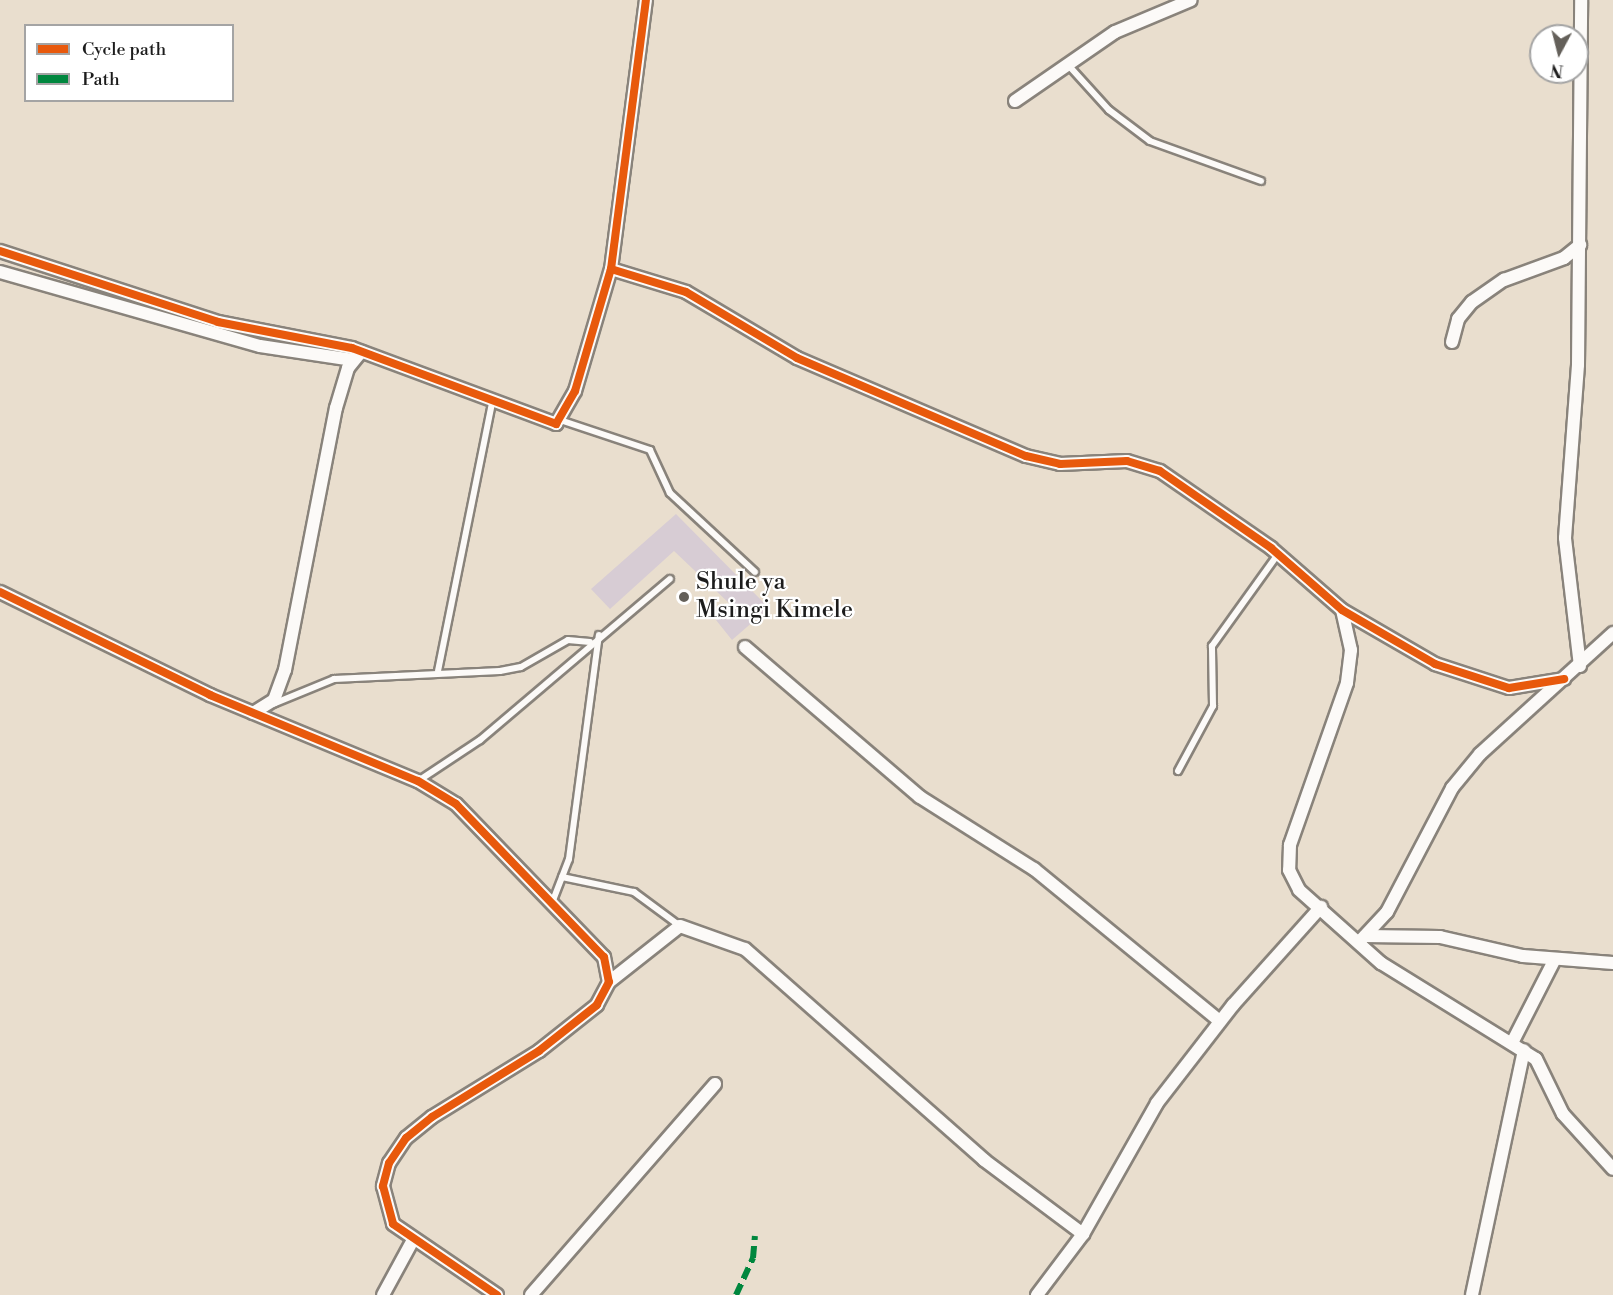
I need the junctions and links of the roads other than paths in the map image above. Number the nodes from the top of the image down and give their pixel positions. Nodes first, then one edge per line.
1 (646, 0) edge
2 (1191, 0) edge
3 (1581, 0) edge
4 (1070, 67) junction
5 (1015, 101) dead end
6 (1261, 181) dead end
7 (1580, 245) junction
8 (0, 251) edge
9 (611, 269) junction
10 (0, 272) edge
11 (1452, 342) dead end
12 (357, 356) junction
13 (492, 402) junction
14 (560, 420) junction
15 (1278, 554) junction
16 (755, 572) dead end
17 (670, 579) dead end
18 (0, 592) edge
19 (1342, 610) junction
20 (1613, 633) edge
21 (599, 634) junction
22 (590, 642) junction
23 (745, 647) dead end
24 (1580, 666) junction
25 (438, 671) junction
26 (1564, 679) junction
27 (268, 705) junction
28 (253, 714) junction
29 (1178, 771) dead end
30 (418, 781) junction
31 (562, 877) junction
32 (552, 904) junction
33 (1321, 907) junction
34 (680, 926) junction
35 (1362, 939) junction
36 (1555, 959) junction
37 (1613, 963) edge
38 (609, 981) junction
39 (1220, 1021) junction
40 (1514, 1041) junction
41 (1524, 1050) junction
42 (715, 1084) dead end
43 (1613, 1169) edge
44 (1083, 1234) junction
45 (413, 1240) junction
46 (383, 1295) edge
47 (497, 1295) edge
48 (531, 1295) edge
49 (1037, 1295) edge
50 (1472, 1295) edge

1 - 9 street
2 - 4 street
3 - 7 street
4 - 5 street
4 - 6 lane
7 - 11 street
7 - 24 street
8 - 12 street
9 - 14 street
9 - 15 street
10 - 12 street
12 - 13 street
12 - 27 street
13 - 14 street
13 - 25 lane
14 - 16 lane
15 - 19 street
15 - 29 lane
17 - 21 lane
18 - 28 street
19 - 26 street
19 - 33 street
20 - 24 street
21 - 22 lane
21 - 31 lane
22 - 25 lane
22 - 30 lane
23 - 39 street
24 - 26 street
25 - 27 lane
26 - 35 street
27 - 28 street
28 - 30 street
30 - 32 street
31 - 32 lane
31 - 34 lane
32 - 38 street
33 - 35 street
33 - 39 street
34 - 38 street
34 - 44 street
35 - 36 street
35 - 40 street
36 - 37 street
36 - 40 street
38 - 45 street
39 - 44 street
40 - 41 street
41 - 43 street
41 - 50 street
42 - 48 street
44 - 49 street
45 - 46 street
45 - 47 street

